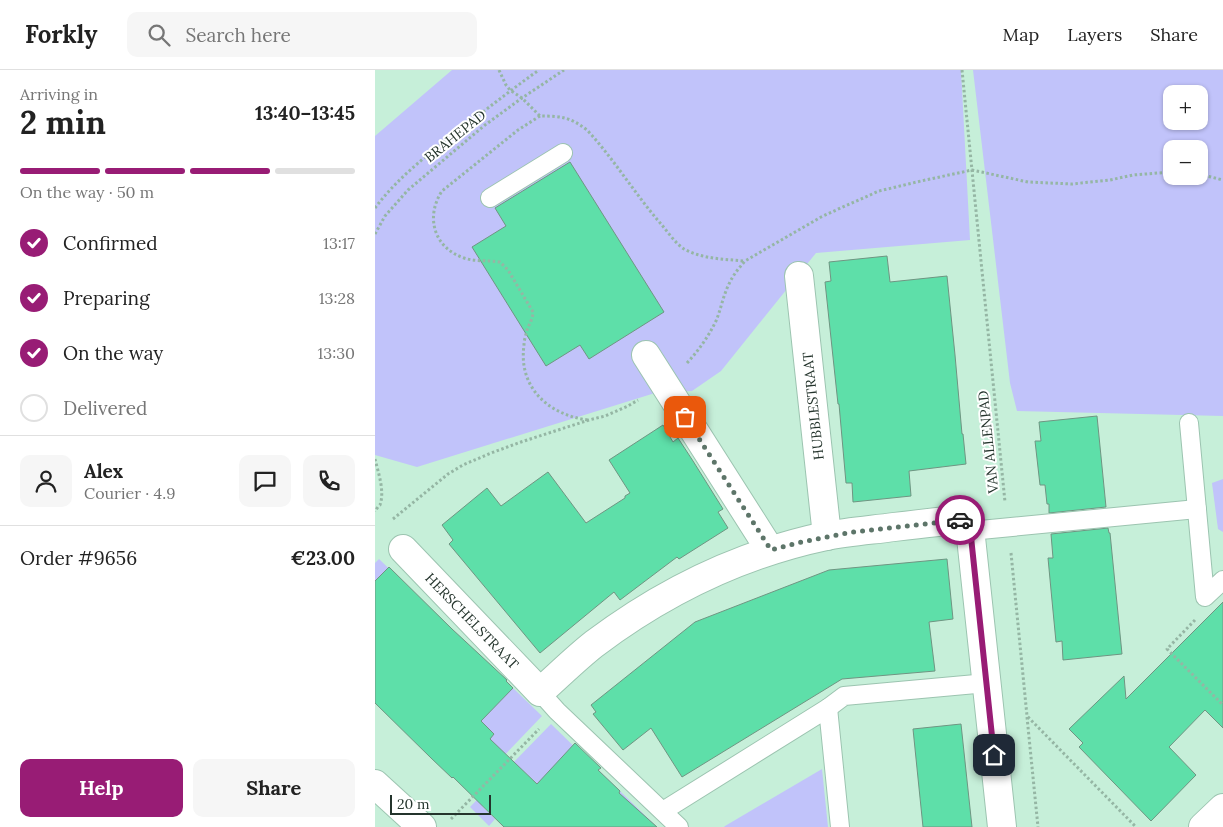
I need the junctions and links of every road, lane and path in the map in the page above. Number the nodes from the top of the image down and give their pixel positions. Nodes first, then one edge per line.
1 (499, 70) edge
2 (539, 70) edge
3 (564, 70) edge
4 (962, 70) edge
5 (510, 90) junction
6 (522, 98) junction
7 (540, 116) junction
8 (563, 153) dead end
9 (972, 170) junction
10 (1163, 173) edge
11 (1208, 176) edge
12 (1223, 180) edge
13 (490, 198) dead end
14 (375, 208) edge
15 (375, 234) edge
16 (745, 262) dead end
17 (799, 276) dead end
18 (646, 355) dead end
19 (589, 420) dead end
20 (1189, 423) dead end
21 (375, 459) edge
22 (1197, 509) junction
23 (375, 512) edge
24 (1008, 527) junction
25 (970, 531) junction
26 (827, 536) junction
27 (403, 549) dead end
28 (771, 550) junction
29 (1223, 580) edge
30 (1205, 597) junction
31 (987, 682) junction
32 (549, 701) junction
33 (1223, 705) edge
34 (828, 708) junction
35 (1027, 716) junction
36 (375, 784) edge
37 (1223, 808) edge
38 (663, 812) junction
39 (448, 822) dead end
40 (422, 827) edge
41 (679, 827) edge
42 (840, 827) edge
43 (1002, 827) edge
44 (1038, 827) edge
45 (1136, 827) edge
46 (1203, 827) edge

1 - 5 path
2 - 5 path
3 - 6 path, BRAHEPAD
4 - 9 path, VAN ALLENPAD
5 - 6 path
5 - 14 path
6 - 7 path
6 - 15 path, BRAHEPAD
7 - 16 path
7 - 19 path
8 - 13 lane
9 - 10 path
9 - 24 path, VAN ALLENPAD
11 - 12 path
17 - 26 street, HUBBLESTRAAT
18 - 28 street
20 - 22 lane
21 - 23 path
22 - 24 lane
22 - 30 lane
24 - 25 lane
24 - 35 path, VAN ALLENPAD
25 - 26 street
25 - 31 street
26 - 28 street
27 - 32 street, HERSCHELSTRAAT
28 - 32 street
29 - 30 lane
30 - 33 path
31 - 34 lane
31 - 43 street
32 - 38 lane
32 - 39 path
34 - 38 lane
34 - 42 lane
35 - 44 path, VAN ALLENPAD
35 - 45 path
36 - 40 street
37 - 46 street
38 - 41 lane

